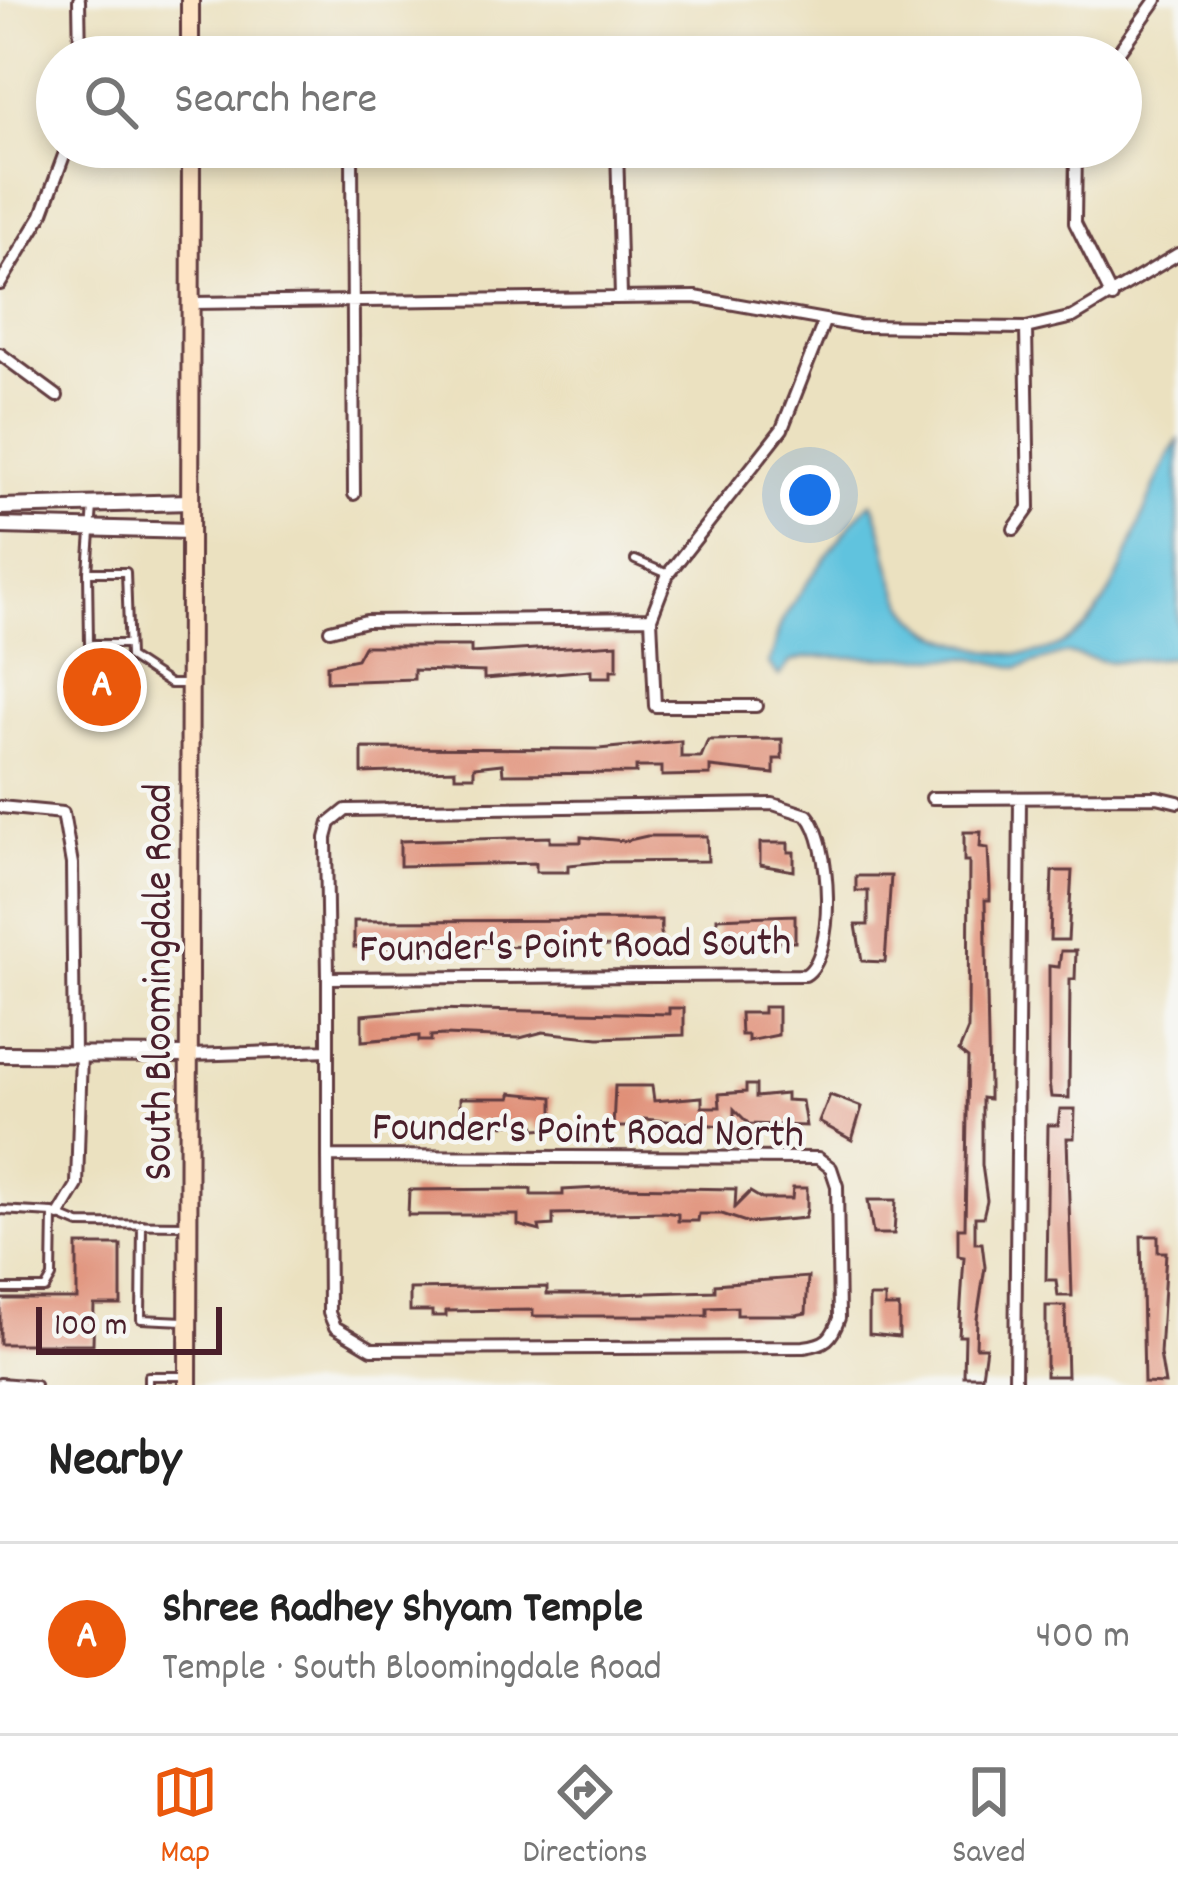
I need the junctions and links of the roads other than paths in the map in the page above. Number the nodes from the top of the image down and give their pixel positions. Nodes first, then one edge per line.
1 (80, 0) edge
2 (190, 0) edge
3 (1156, 0) edge
4 (80, 36) edge
5 (190, 36) edge
6 (1129, 36) edge
7 (59, 168) edge
8 (191, 168) edge
9 (352, 168) edge
10 (618, 168) edge
11 (1076, 168) edge
12 (1178, 254) edge
13 (0, 284) edge
14 (621, 297) junction
15 (1112, 297) junction
16 (192, 303) junction
17 (353, 304) junction
18 (824, 322) junction
19 (1026, 328) junction
20 (0, 354) edge
21 (57, 396) dead end
22 (354, 494) dead end
23 (191, 502) junction
24 (93, 503) junction
25 (0, 507) edge
26 (0, 526) edge
27 (89, 527) junction
28 (1014, 529) dead end
29 (191, 531) junction
30 (634, 560) dead end
31 (88, 572) junction
32 (668, 574) junction
33 (650, 619) junction
34 (330, 630) dead end
35 (126, 644) junction
36 (191, 684) junction
37 (757, 706) dead end
38 (932, 798) dead end
39 (1020, 798) junction
40 (1178, 802) edge
41 (0, 807) edge
42 (328, 978) junction
43 (328, 1050) junction
44 (77, 1053) junction
45 (0, 1054) edge
46 (191, 1055) junction
47 (328, 1156) junction
48 (0, 1210) edge
49 (56, 1214) junction
50 (142, 1224) junction
51 (190, 1225) junction
52 (0, 1289) edge
53 (188, 1321) junction
54 (188, 1381) edge
55 (0, 1382) edge
56 (36, 1385) edge
57 (148, 1385) edge
58 (1015, 1385) edge

1 - 4 street
2 - 5 main road
3 - 6 street
7 - 13 street
8 - 16 main road, South Bloomingdale Road
9 - 17 street
10 - 14 street
11 - 15 street
12 - 15 street
14 - 17 street
14 - 18 street
15 - 19 street
16 - 17 street
16 - 23 main road, South Bloomingdale Road
17 - 22 street
18 - 19 street
18 - 32 street
19 - 28 street
20 - 21 street
23 - 24 street
23 - 29 main road, South Bloomingdale Road
24 - 25 street
24 - 27 lane
26 - 27 street
27 - 29 street
27 - 31 lane
29 - 36 main road, South Bloomingdale Road
30 - 32 lane
31 - 35 lane
31 - 35 lane
32 - 33 street
33 - 34 street
33 - 37 street
35 - 36 lane
36 - 46 main road, South Bloomingdale Road
38 - 39 street
39 - 40 street
39 - 58 street
41 - 44 street
42 - 42 street, Founder's Point Road South
42 - 43 street
43 - 46 street
43 - 47 street
44 - 45 street
44 - 46 street
44 - 49 street
46 - 51 main road, South Bloomingdale Road
47 - 47 street, Founder's Point Road North
48 - 49 lane
49 - 50 lane
49 - 52 lane
50 - 51 lane
50 - 53 lane
51 - 53 main road, South Bloomingdale Road
53 - 54 main road, South Bloomingdale Road
54 - 57 lane
55 - 56 lane

